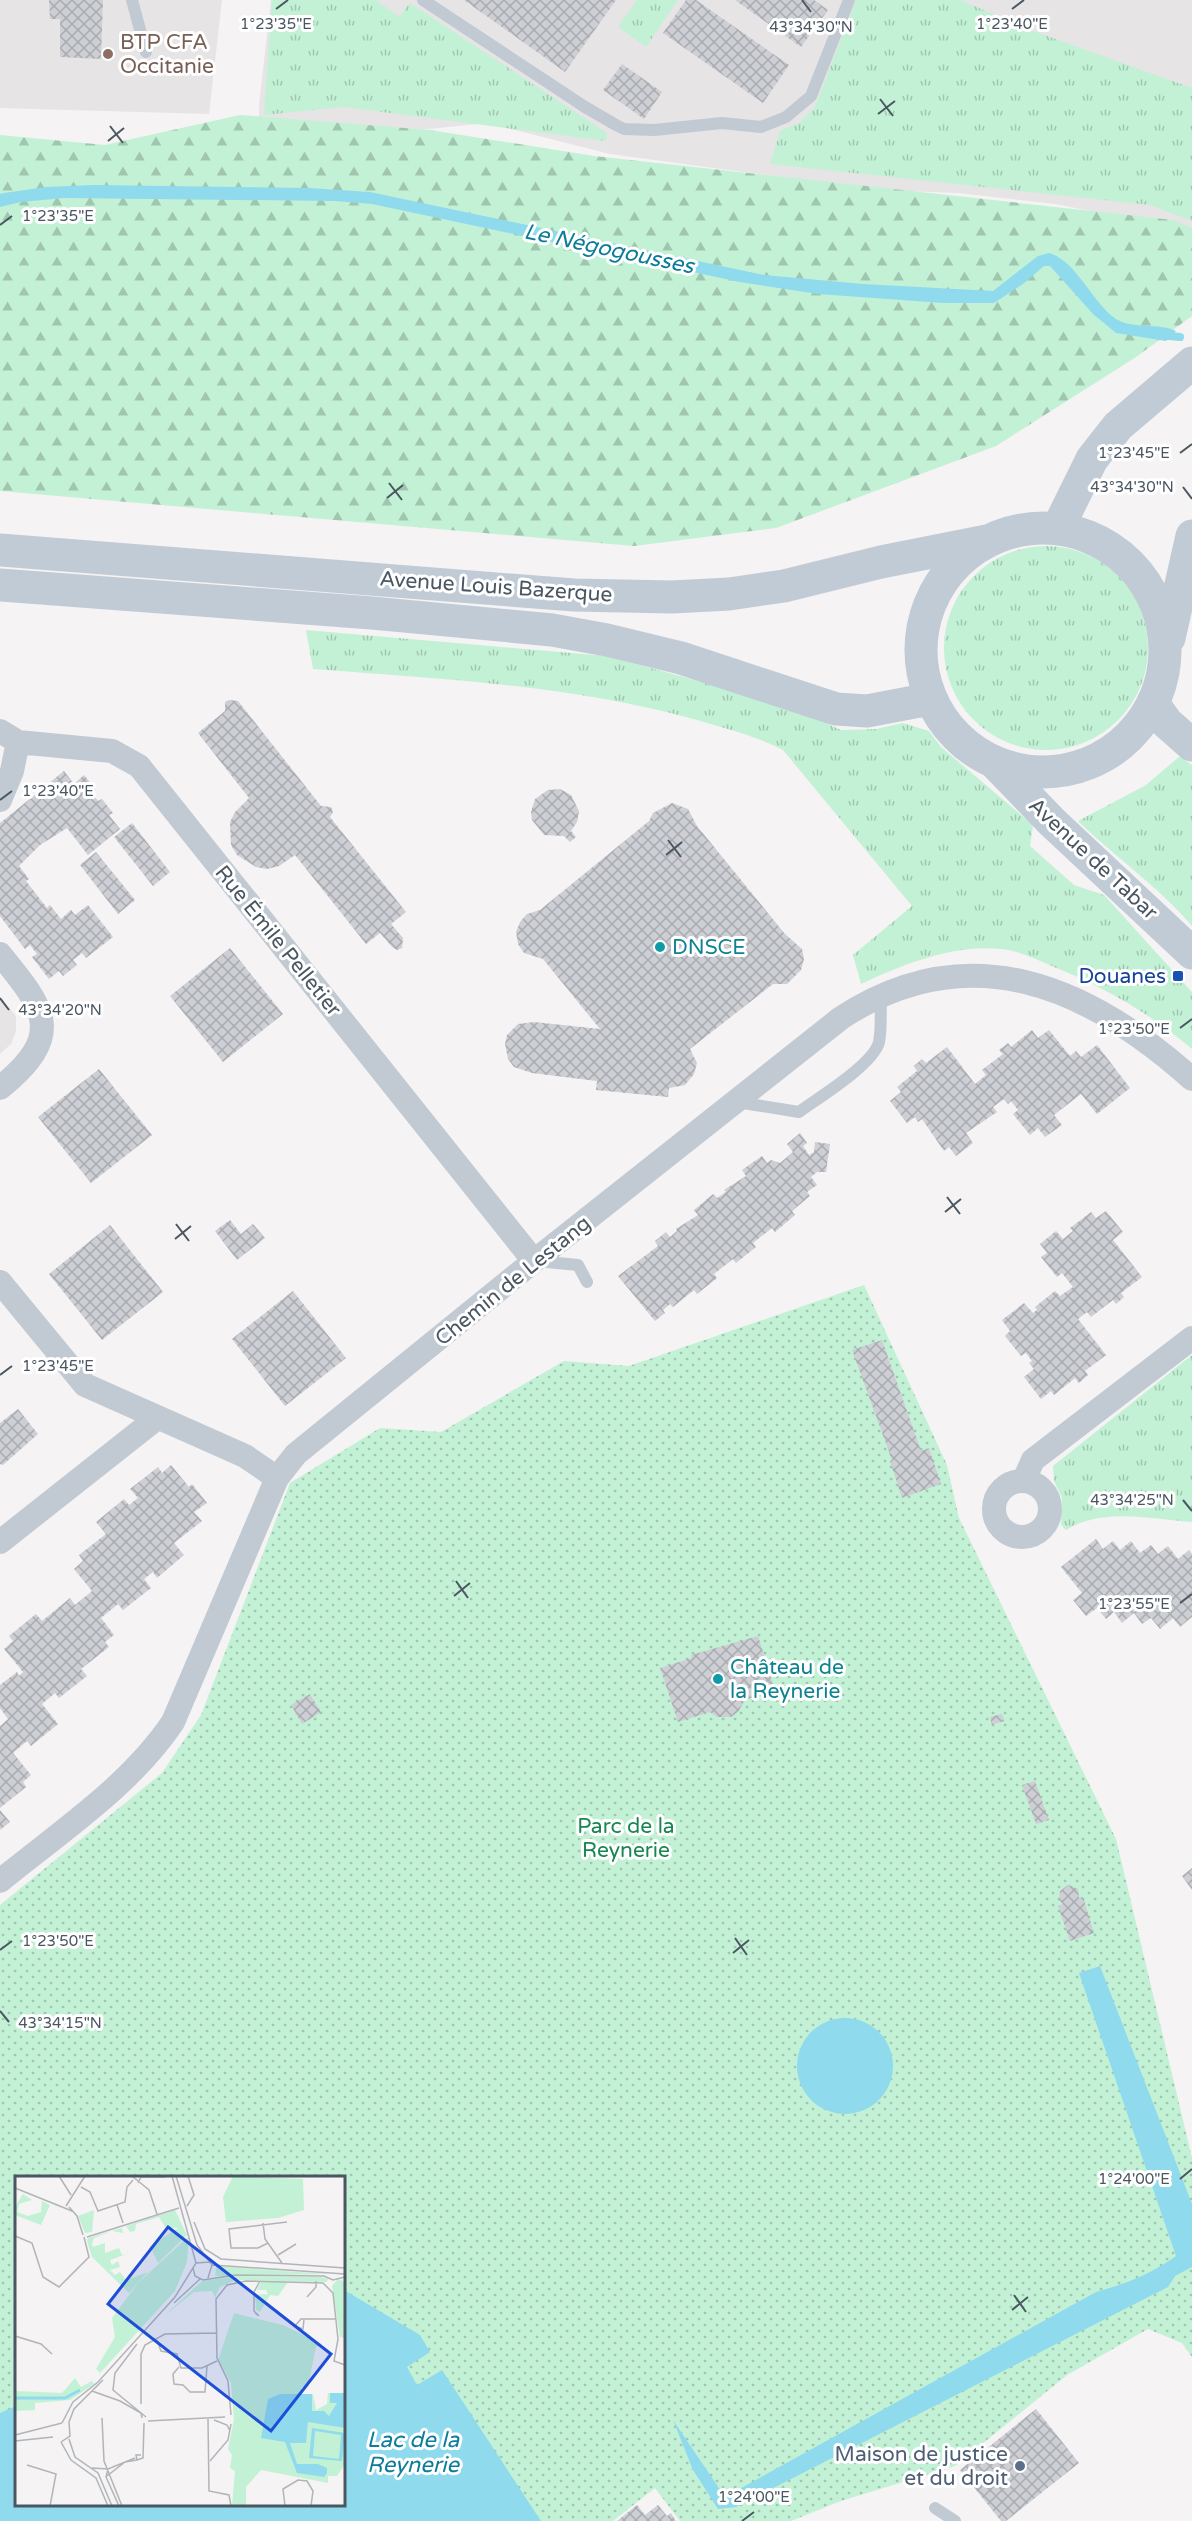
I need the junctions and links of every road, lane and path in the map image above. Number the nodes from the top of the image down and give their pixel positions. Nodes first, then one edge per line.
1 (132, 0) edge
2 (423, 0) edge
3 (849, 0) edge
4 (146, 52) dead end
5 (1192, 363) edge
6 (1058, 528) junction
7 (1192, 536) edge
8 (987, 541) junction
9 (0, 550) edge
10 (0, 585) edge
11 (1165, 664) junction
12 (930, 699) junction
13 (1154, 705) junction
14 (9, 737) edge
15 (1192, 745) edge
16 (996, 764) junction
17 (0, 800) edge
18 (1192, 953) edge
19 (0, 954) edge
20 (881, 994) junction
21 (1192, 1079) edge
22 (0, 1088) edge
23 (737, 1102) junction
24 (534, 1261) junction
25 (0, 1282) edge
26 (587, 1282) dead end
27 (1192, 1338) edge
28 (157, 1418) junction
29 (277, 1478) junction
30 (1024, 1480) dead end
31 (0, 1542) edge
32 (0, 1881) edge
33 (935, 2508) dead end
34 (955, 2521) edge

1 - 4 lane
2 - 3 lane
5 - 6 main road
6 - 8 main road
6 - 11 main road
7 - 11 main road
8 - 9 main road, Avenue Louis Bazerque
8 - 12 main road
10 - 12 main road, Avenue Louis Bazerque
11 - 13 main road
12 - 16 main road
13 - 15 main road
13 - 16 main road
14 - 17 street, Rue Émile Pelletier
14 - 24 street, Rue Émile Pelletier
16 - 18 main road, Avenue de Tabar
19 - 22 street
20 - 21 street, Chemin de Lestang
20 - 23 street, Chemin de Lestang
20 - 23 lane
23 - 24 street, Chemin de Lestang
24 - 26 lane
24 - 29 street, Chemin de Lestang
25 - 28 street
27 - 30 street
28 - 29 street
28 - 31 street
29 - 32 street, Chemin de Lestang
33 - 34 lane

